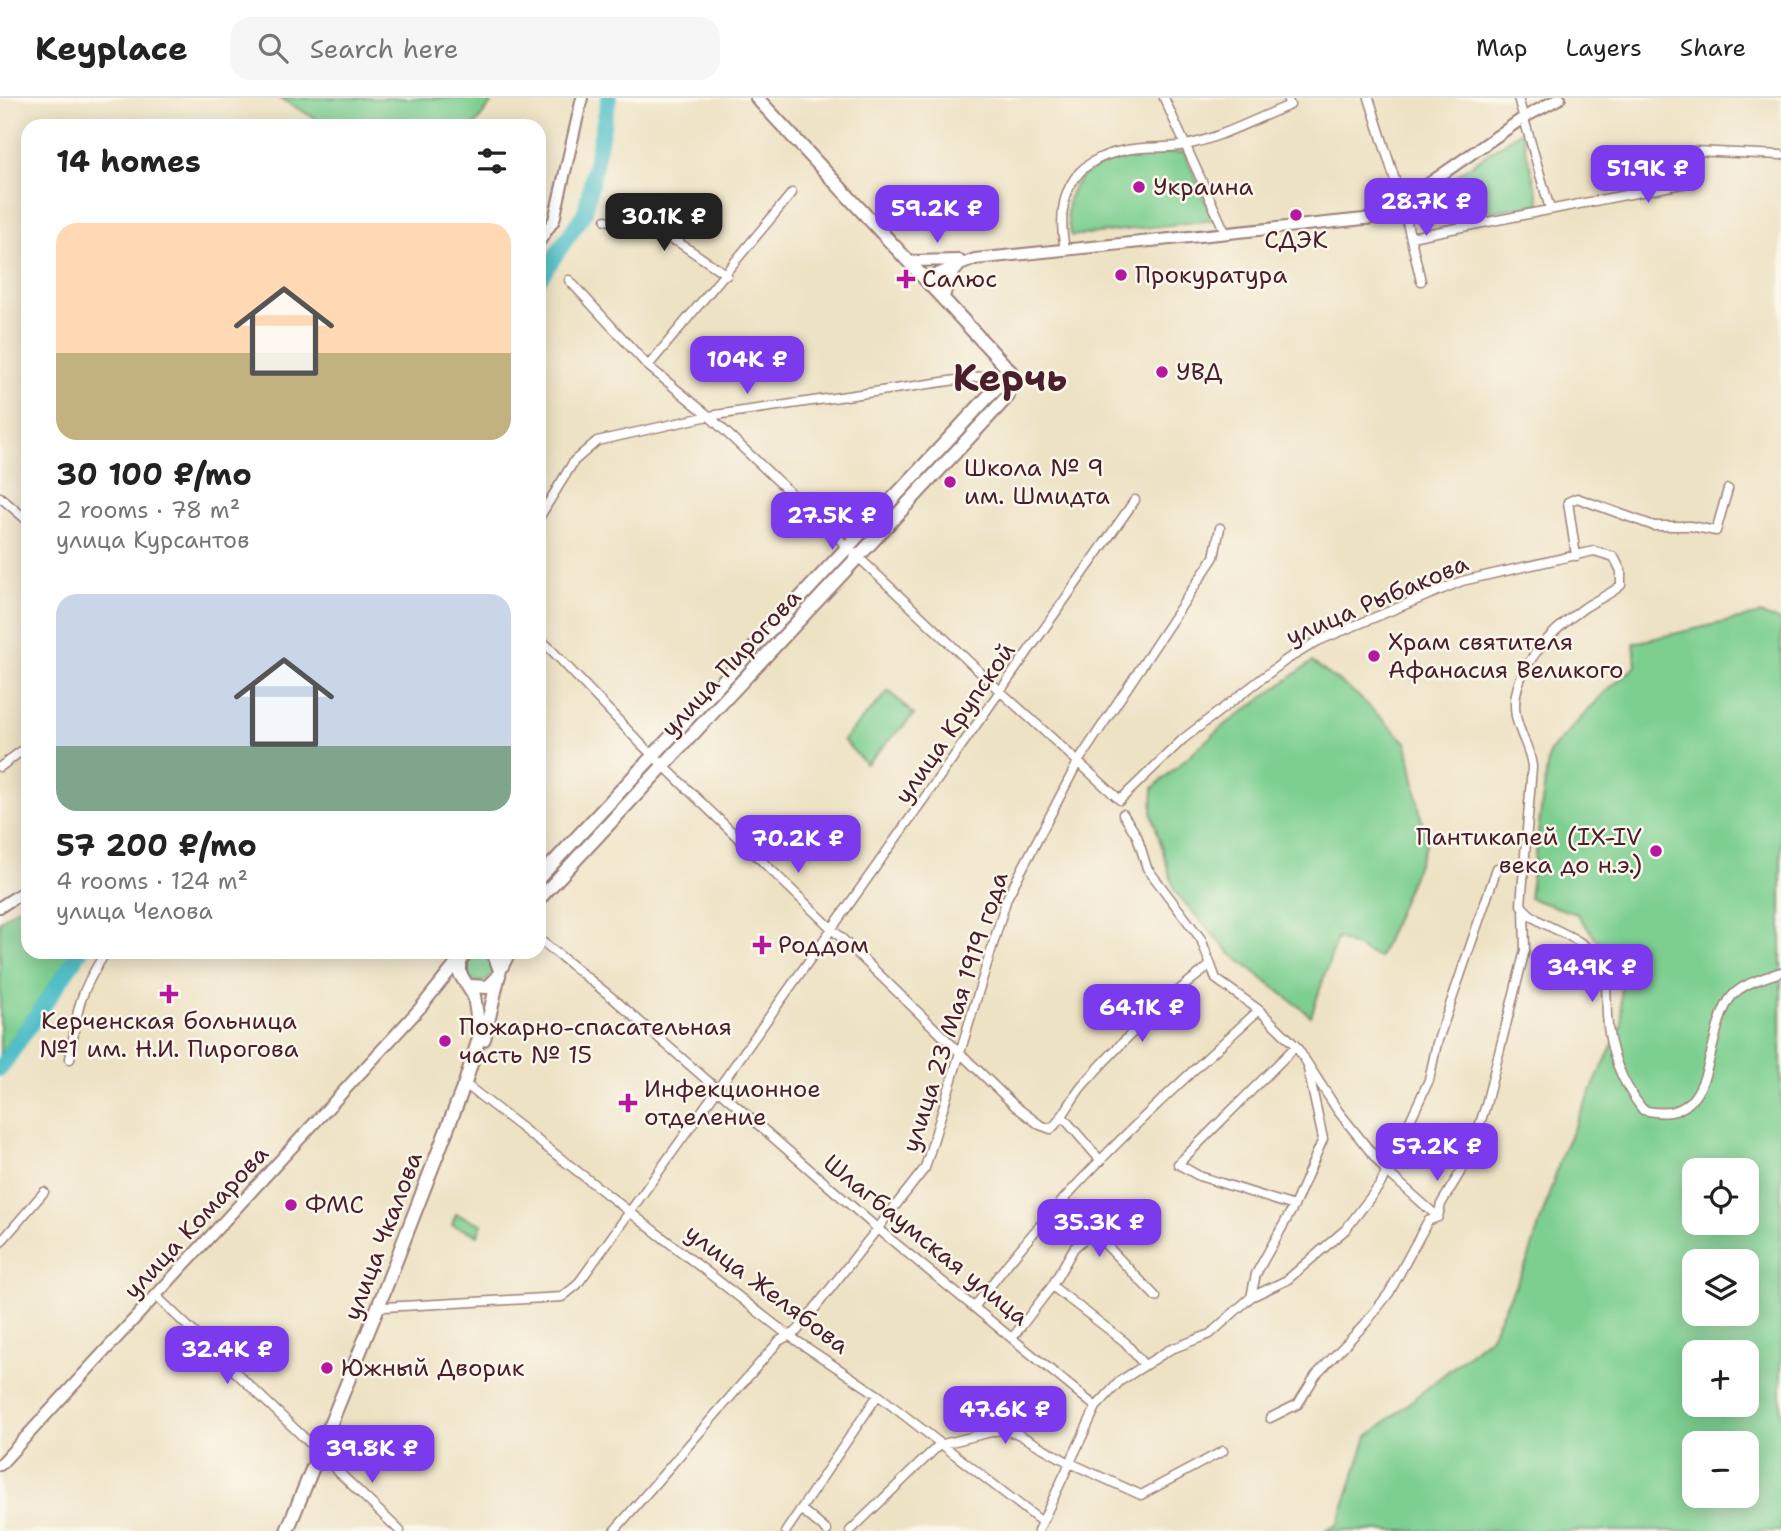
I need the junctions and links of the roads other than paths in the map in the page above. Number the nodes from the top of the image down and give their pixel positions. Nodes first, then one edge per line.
1 (582, 98) edge
2 (757, 98) edge
3 (1164, 98) edge
4 (1287, 98) edge
5 (1369, 98) edge
6 (1518, 98) edge
7 (1560, 98) edge
8 (1523, 118) junction
9 (1186, 145) junction
10 (1781, 155) edge
11 (792, 193) dead end
12 (1402, 202) junction
13 (1550, 209) junction
14 (606, 220) dead end
15 (546, 232) edge
16 (1225, 232) junction
17 (1411, 237) junction
18 (1065, 248) junction
19 (966, 260) junction
20 (909, 261) junction
21 (727, 275) junction
22 (925, 279) junction
23 (569, 280) dead end
24 (1420, 281) dead end
25 (943, 299) junction
26 (648, 366) junction
27 (1011, 372) junction
28 (709, 416) junction
29 (1728, 489) dead end
30 (0, 497) edge
31 (1135, 500) dead end
32 (546, 506) edge
33 (21, 514) edge
34 (1220, 528) dead end
35 (854, 553) junction
36 (1576, 556) junction
37 (546, 644) edge
38 (1000, 691) junction
39 (21, 751) edge
40 (653, 755) junction
41 (1078, 762) junction
42 (663, 766) junction
43 (0, 767) edge
44 (1123, 814) dead end
45 (1497, 868) dead end
46 (546, 870) edge
47 (546, 891) edge
48 (21, 893) edge
49 (1, 905) edge
50 (1524, 909) junction
51 (834, 929) junction
52 (546, 945) edge
53 (102, 959) edge
54 (460, 959) edge
55 (463, 959) edge
56 (495, 959) edge
57 (501, 959) edge
58 (506, 959) edge
59 (1211, 965) junction
60 (500, 972) junction
61 (1781, 972) edge
62 (468, 984) junction
63 (421, 1007) junction
64 (1259, 1010) junction
65 (482, 1036) junction
66 (1296, 1046) junction
67 (962, 1053) junction
68 (70, 1059) dead end
69 (1307, 1066) junction
70 (467, 1085) junction
71 (716, 1088) junction
72 (1062, 1116) junction
73 (1101, 1161) junction
74 (1387, 1171) junction
75 (44, 1192) dead end
76 (1063, 1200) junction
77 (1294, 1206) junction
78 (631, 1211) junction
79 (1438, 1217) junction
80 (878, 1229) junction
81 (1093, 1231) junction
82 (0, 1243) edge
83 (1052, 1286) junction
84 (156, 1296) junction
85 (1156, 1297) dead end
86 (1251, 1297) junction
87 (976, 1306) junction
88 (381, 1307) junction
89 (788, 1335) junction
90 (1013, 1337) junction
91 (1143, 1365) junction
92 (878, 1395) junction
93 (1096, 1406) junction
94 (1270, 1418) dead end
95 (939, 1445) junction
96 (1223, 1451) dead end
97 (322, 1456) junction
98 (1068, 1462) junction
99 (0, 1465) edge
100 (801, 1509) junction
101 (1042, 1521) junction
102 (286, 1531) edge
103 (292, 1531) edge
104 (400, 1531) edge
105 (614, 1531) edge
106 (786, 1531) edge
107 (827, 1531) edge
108 (850, 1531) edge
109 (1038, 1531) edge

1 - 15 main road
2 - 20 main road
3 - 9 street
4 - 9 street
5 - 12 street
6 - 8 street
7 - 8 main road
8 - 12 main road
8 - 13 street
9 - 16 street
9 - 18 street
10 - 13 street
11 - 21 street
12 - 16 main road
12 - 17 street
13 - 17 street
14 - 21 street
16 - 18 main road
17 - 24 street
18 - 19 main road
19 - 20 main road
19 - 22 main road
19 - 25 main road
20 - 22 main road
21 - 26 street
22 - 25 main road
23 - 26 street
25 - 27 main road
26 - 28 street
27 - 28 street
27 - 35 main road, улица Пирогова
28 - 32 street
28 - 35 street
29 - 36 street
30 - 33 street
31 - 38 street, улица Крупской
34 - 41 street, улица 23 Мая 1919 года
35 - 38 street
35 - 40 main road, улица Пирогова
35 - 42 main road, улица Пирогова
36 - 41 street, улица Рыбакова
36 - 50 street, улица Рыбакова
37 - 40 street
38 - 41 street
38 - 51 street, улица Крупской
39 - 43 street
40 - 42 street
40 - 46 main road, улица Пирогова
41 - 67 street, улица 23 Мая 1919 года
42 - 47 main road, улица Пирогова
42 - 51 street
44 - 59 street
45 - 74 street
48 - 49 main road
50 - 61 street
50 - 79 street
51 - 67 street
51 - 71 street, улица Крупской
52 - 71 street, Шлагбаумская улица
53 - 68 street
54 - 63 main road, улица Комарова
55 - 62 main road, улица Чкалова
56 - 60 main road
57 - 60 main road
58 - 60 main road
59 - 64 street
59 - 72 street
60 - 62 main road
60 - 65 main road, улица Чкалова
62 - 63 main road, улица Комарова
62 - 65 main road, улица Чкалова
63 - 84 main road, улица Комарова
64 - 66 street
64 - 73 street
65 - 70 main road, улица Чкалова
66 - 69 street
66 - 77 street
67 - 72 street
67 - 80 street, улица 23 Мая 1919 года
69 - 74 street
69 - 77 street
70 - 78 street, улица Желябова
70 - 88 main road, улица Чкалова
71 - 78 street, улица Крупской
71 - 80 street, Шлагбаумская улица
72 - 73 street
73 - 76 street
74 - 79 street
74 - 86 street
75 - 82 street
76 - 81 street
76 - 87 street
77 - 86 street
78 - 88 street, улица Крупской
78 - 89 street, улица Желябова
79 - 94 street
80 - 87 street, Шлагбаумская улица
80 - 89 street, улица 23 Мая 1919 года
81 - 83 street
81 - 85 street
83 - 90 street
83 - 91 street
84 - 97 street
84 - 99 main road, улица Комарова
86 - 91 street
87 - 90 street, Шлагбаумская улица
88 - 97 main road, улица Чкалова
89 - 92 street, улица Желябова
89 - 105 street, улица 23 Мая 1919 года
90 - 93 street, Шлагбаумская улица
91 - 93 street
92 - 95 street, улица Желябова
92 - 100 street
93 - 98 street
95 - 98 street
95 - 101 street, улица Желябова
95 - 108 street
96 - 98 street
97 - 102 main road, улица Чкалова
97 - 103 main road, улица Чкалова
97 - 104 street
98 - 101 street
100 - 106 street
100 - 107 street
101 - 109 street

